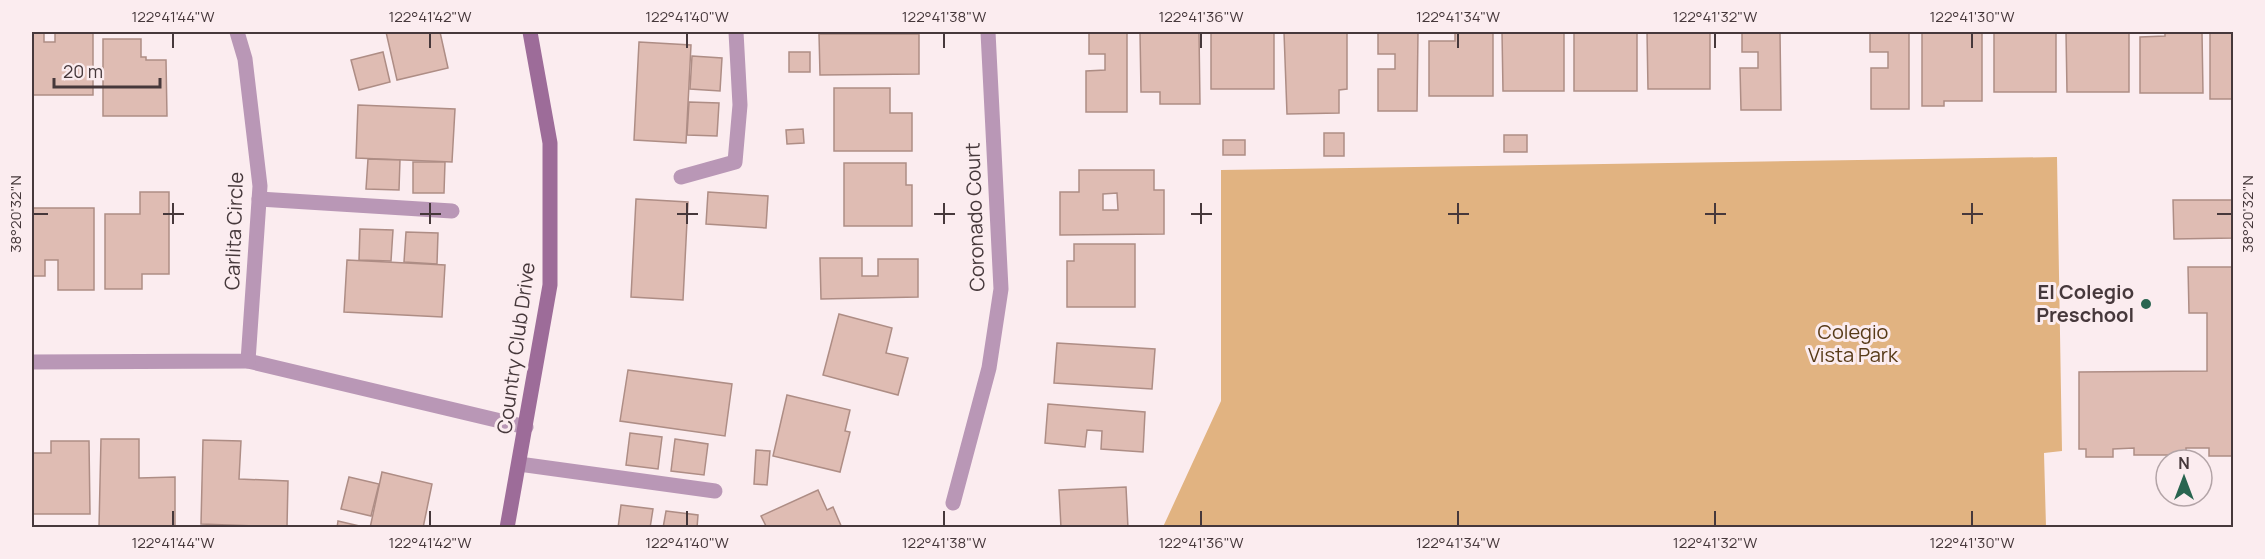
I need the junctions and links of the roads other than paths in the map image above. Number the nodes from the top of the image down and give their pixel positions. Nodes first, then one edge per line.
1 (237, 32) edge
2 (530, 32) edge
3 (736, 32) edge
4 (988, 32) edge
5 (681, 177) dead end
6 (259, 199) junction
7 (452, 211) dead end
8 (248, 361) junction
9 (32, 362) edge
10 (526, 427) junction
11 (519, 464) junction
12 (715, 491) dead end
13 (953, 503) dead end
14 (507, 528) edge

1 - 6 street, Carlita Circle
2 - 10 street, Country Club Drive
3 - 5 street
4 - 13 street, Coronado Court
6 - 7 street
6 - 8 street, Carlita Circle
8 - 9 street
8 - 10 street
10 - 11 street, Country Club Drive
11 - 12 street
11 - 14 street, Country Club Drive

